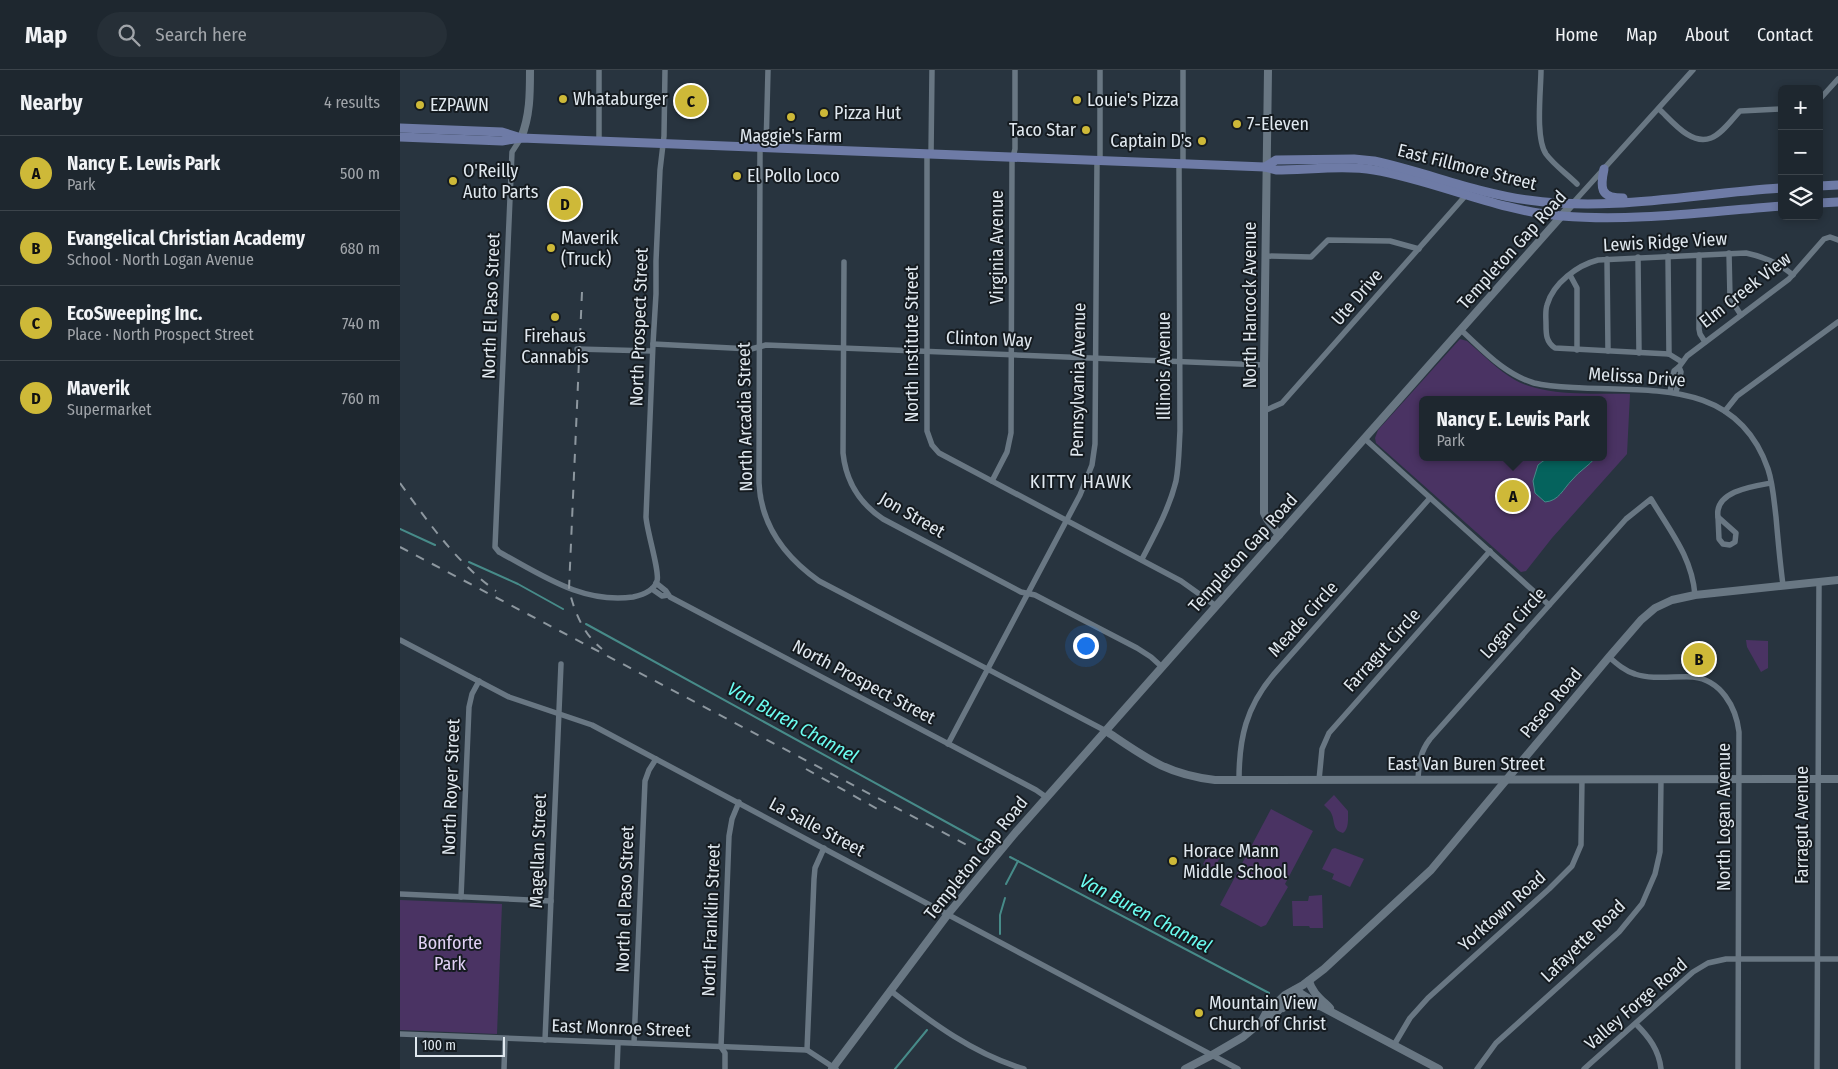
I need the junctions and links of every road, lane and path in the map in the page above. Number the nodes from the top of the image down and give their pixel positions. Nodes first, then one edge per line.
1 (530, 70) edge
2 (600, 70) edge
3 (665, 70) edge
4 (768, 70) edge
5 (932, 70) edge
6 (1015, 70) edge
7 (1100, 70) edge
8 (1183, 70) edge
9 (1268, 70) edge
10 (1541, 70) edge
11 (1693, 70) edge
12 (1838, 79) edge
13 (1823, 96) edge
14 (1659, 109) junction
15 (1778, 109) edge
16 (400, 128) edge
17 (400, 137) edge
18 (521, 138) junction
19 (600, 141) junction
20 (663, 144) junction
21 (763, 148) junction
22 (929, 155) junction
23 (1013, 157) junction
24 (1098, 161) junction
25 (1181, 164) junction
26 (1265, 167) junction
27 (1604, 169) junction
28 (1577, 184) dead end
29 (1823, 186) edge
30 (1838, 186) edge
31 (1778, 188) edge
32 (1467, 194) junction
33 (1655, 200) junction
34 (1838, 202) edge
35 (1823, 203) edge
36 (1572, 204) junction
37 (1778, 206) edge
38 (1561, 216) junction
39 (1838, 240) edge
40 (1419, 249) junction
41 (1729, 253) junction
42 (1699, 254) junction
43 (1266, 256) junction
44 (1668, 256) junction
45 (1638, 258) junction
46 (1607, 259) junction
47 (844, 262) dead end
48 (1570, 275) junction
49 (1793, 275) junction
50 (1741, 315) junction
51 (1838, 322) edge
52 (1461, 330) junction
53 (1705, 342) junction
54 (653, 344) junction
55 (759, 347) junction
56 (577, 348) dead end
57 (842, 348) junction
58 (1578, 350) junction
59 (652, 351) junction
60 (927, 351) junction
61 (1608, 351) junction
62 (1639, 353) junction
63 (1011, 354) junction
64 (1669, 354) junction
65 (1095, 359) junction
66 (1179, 362) junction
67 (1264, 365) junction
68 (1680, 365) junction
69 (1673, 392) junction
70 (1264, 411) junction
71 (1725, 411) junction
72 (1364, 439) junction
73 (992, 481) junction
74 (1772, 482) junction
75 (1430, 498) junction
76 (1718, 517) junction
77 (1066, 520) junction
78 (1279, 534) junction
79 (1490, 551) junction
80 (1142, 560) junction
81 (1838, 580) edge
82 (1819, 582) junction
83 (1783, 585) junction
84 (654, 586) junction
85 (1028, 593) junction
86 (1695, 595) junction
87 (1549, 605) junction
88 (1216, 606) junction
89 (400, 640) edge
90 (1609, 657) junction
91 (561, 664) dead end
92 (1162, 667) junction
93 (988, 669) junction
94 (479, 681) junction
95 (558, 712) junction
96 (1106, 731) junction
97 (948, 744) junction
98 (656, 759) junction
99 (1418, 779) junction
100 (1506, 779) junction
101 (1582, 779) junction
102 (1661, 779) junction
103 (1739, 779) junction
104 (1817, 779) junction
105 (1838, 779) edge
106 (1239, 780) junction
107 (1319, 780) junction
108 (1046, 797) junction
109 (739, 802) junction
110 (824, 848) junction
111 (400, 894) edge
112 (461, 897) junction
113 (551, 901) junction
114 (948, 914) junction
115 (1738, 959) junction
116 (1817, 959) junction
117 (1838, 959) edge
118 (1309, 981) junction
119 (1295, 990) junction
120 (891, 991) junction
121 (1322, 1007) junction
122 (1334, 1013) junction
123 (1276, 1014) junction
124 (1261, 1022) junction
125 (1636, 1024) junction
126 (400, 1034) edge
127 (505, 1038) junction
128 (544, 1040) junction
129 (618, 1043) junction
130 (634, 1043) junction
131 (1394, 1045) junction
132 (721, 1047) junction
133 (807, 1050) junction
134 (1212, 1055) junction
135 (834, 1068) edge
136 (504, 1069) edge
137 (616, 1069) edge
138 (725, 1069) edge
139 (1024, 1069) edge
140 (1184, 1069) edge
141 (1238, 1069) edge
142 (1439, 1069) edge
143 (1477, 1069) edge
144 (1584, 1069) edge
145 (1660, 1069) edge
146 (1738, 1069) edge
147 (1817, 1069) edge

1 - 18 street, North El Paso Street
2 - 19 street
3 - 20 street, North Prospect Street
4 - 21 street, North Arcadia Street
5 - 22 street, North Institute Street
6 - 23 street, Virginia Avenue
7 - 24 street, Pennsylvania Avenue
8 - 25 street, Illinois Avenue
9 - 26 street, North Hancock Avenue
10 - 28 street
11 - 14 street, Templeton Gap Road
12 - 13 street
14 - 15 street
14 - 27 street, Templeton Gap Road
16 - 18 main road, East Fillmore Street
17 - 18 main road, East Fillmore Street
18 - 19 main road, East Fillmore Street
18 - 84 street, North El Paso Street
19 - 20 main road, East Fillmore Street
20 - 21 main road, East Fillmore Street
20 - 54 street, North Prospect Street
21 - 22 main road, East Fillmore Street
21 - 55 street, North Arcadia Street
22 - 23 main road, East Fillmore Street
22 - 60 street, North Institute Street
23 - 24 main road, East Fillmore Street
23 - 63 street, Virginia Avenue
24 - 25 main road, East Fillmore Street
24 - 65 street, Pennsylvania Avenue
25 - 26 main road, East Fillmore Street
25 - 66 street, Illinois Avenue
26 - 32 main road, East Fillmore Street
26 - 36 main road, East Fillmore Street
26 - 43 street, North Hancock Avenue
27 - 33 main road
27 - 36 street, Templeton Gap Road
29 - 30 main road
31 - 33 main road, East Fillmore Street
32 - 38 main road, East Fillmore Street
32 - 40 street, Ute Drive
33 - 36 main road, East Fillmore Street
34 - 35 main road
36 - 38 street, Templeton Gap Road
37 - 38 main road, East Fillmore Street
38 - 52 street, Templeton Gap Road
39 - 49 street, Elm Creek View
40 - 43 street
40 - 70 street, Ute Drive
41 - 42 street, Lewis Ridge View
41 - 49 street, Lewis Ridge View
41 - 50 street
42 - 44 street, Lewis Ridge View
42 - 53 street
43 - 67 street, North Hancock Avenue
44 - 45 street, Lewis Ridge View
44 - 64 street
45 - 46 street, Lewis Ridge View
45 - 62 street
46 - 48 street, Lewis Ridge View
46 - 61 street
47 - 57 street, Jon Street
48 - 58 street
48 - 58 street, Lewis Ridge View
49 - 50 street, Elm Creek View
50 - 53 street, Elm Creek View
51 - 71 street
52 - 69 street, Melissa Drive
52 - 72 street, Templeton Gap Road
53 - 68 street, Elm Creek View
54 - 55 street, Clinton Way
54 - 59 street, North Prospect Street
55 - 57 street, Clinton Way
55 - 93 street, North Arcadia Street
56 - 59 street
57 - 60 street, Clinton Way
57 - 85 street, Jon Street
58 - 61 street, Lewis Ridge View
59 - 84 street, North Prospect Street
60 - 63 street, Clinton Way
60 - 73 street, North Institute Street
61 - 62 street, Lewis Ridge View
62 - 64 street, Lewis Ridge View
63 - 65 street, Clinton Way
63 - 73 street, Virginia Avenue
64 - 68 street, Lewis Ridge View
65 - 66 street, Clinton Way
65 - 77 street, Pennsylvania Avenue
66 - 67 street, Clinton Way
66 - 80 street, Illinois Avenue
67 - 70 street, North Hancock Avenue
68 - 69 street, Elm Creek View
69 - 71 street, Melissa Drive
70 - 78 street, North Hancock Avenue
71 - 74 street, Melissa Drive
72 - 75 street
72 - 78 street, Templeton Gap Road
73 - 77 street, North Institute Street
74 - 76 street
74 - 83 street, Melissa Drive
75 - 79 street
75 - 106 street, Meade Circle
76 - 76 street
77 - 80 street, North Institute Street
77 - 85 street, Pennsylvania Avenue
78 - 88 street, Templeton Gap Road
79 - 87 street
79 - 107 street, Farragut Circle
80 - 88 street, North Institute Street
81 - 82 street, Paseo Road
82 - 83 street, Paseo Road
82 - 104 street, Farragut Avenue
83 - 86 street, Paseo Road
84 - 97 street, North Prospect Street
85 - 92 street, Jon Street
85 - 93 street, Pennsylvania Avenue
86 - 87 street, Logan Circle
86 - 90 street, Paseo Road
87 - 99 street, Logan Circle
88 - 92 street, Templeton Gap Road
89 - 94 street, La Salle Street
90 - 100 street, Paseo Road
90 - 103 street, North Logan Avenue
91 - 95 street, Magellan Street
92 - 96 street, Templeton Gap Road
93 - 96 street, North Arcadia Street
93 - 97 street, Pennsylvania Avenue
94 - 95 street, La Salle Street
94 - 112 street, North Royer Street
95 - 98 street, La Salle Street
95 - 113 street, Magellan Street
96 - 106 street, East Van Buren Street
96 - 108 street, Templeton Gap Road
97 - 108 street, North Prospect Street
98 - 109 street, La Salle Street
98 - 130 street, North el Paso Street
99 - 100 street, East Van Buren Street
99 - 107 street, East Van Buren Street
100 - 101 street, East Van Buren Street
100 - 118 street, Paseo Road
101 - 102 street, East Van Buren Street
101 - 131 street, Yorktown Road
102 - 103 street, East Van Buren Street
102 - 143 street, Lafayette Road
103 - 104 street, East Van Buren Street
103 - 115 street, North Logan Avenue
104 - 105 street, East Van Buren Street
104 - 116 street, Farragut Avenue
106 - 107 street, East Van Buren Street
108 - 114 street, Templeton Gap Road
109 - 110 street, La Salle Street
109 - 132 street, North Franklin Street
110 - 114 street, La Salle Street
110 - 133 street
111 - 112 street
112 - 113 street
113 - 128 street, Magellan Street
114 - 120 street, Templeton Gap Road
114 - 134 street, La Salle Street
115 - 116 street, Valley Forge Road
115 - 125 street, Valley Forge Road
115 - 146 street, North Logan Avenue
116 - 117 street, Valley Forge Road
116 - 147 street, Farragut Avenue
118 - 119 street, Paseo Road
118 - 122 street
119 - 121 street
119 - 123 street, Paseo Road
119 - 124 street, Paseo Road
120 - 135 street, Templeton Gap Road
120 - 139 street
121 - 122 street
121 - 123 street
122 - 131 street
123 - 124 street, Paseo Road
124 - 134 street, Paseo Road
125 - 144 street, Valley Forge Road
125 - 145 street
126 - 127 street, East Monroe Street
127 - 128 street, East Monroe Street
127 - 136 street
128 - 129 street, East Monroe Street
129 - 130 street, East Monroe Street
129 - 137 street
130 - 132 street, East Monroe Street
131 - 142 street
132 - 133 street, East Monroe Street
132 - 138 street, North Franklin Street
133 - 135 street
134 - 140 street, Paseo Road
134 - 141 street, La Salle Street

